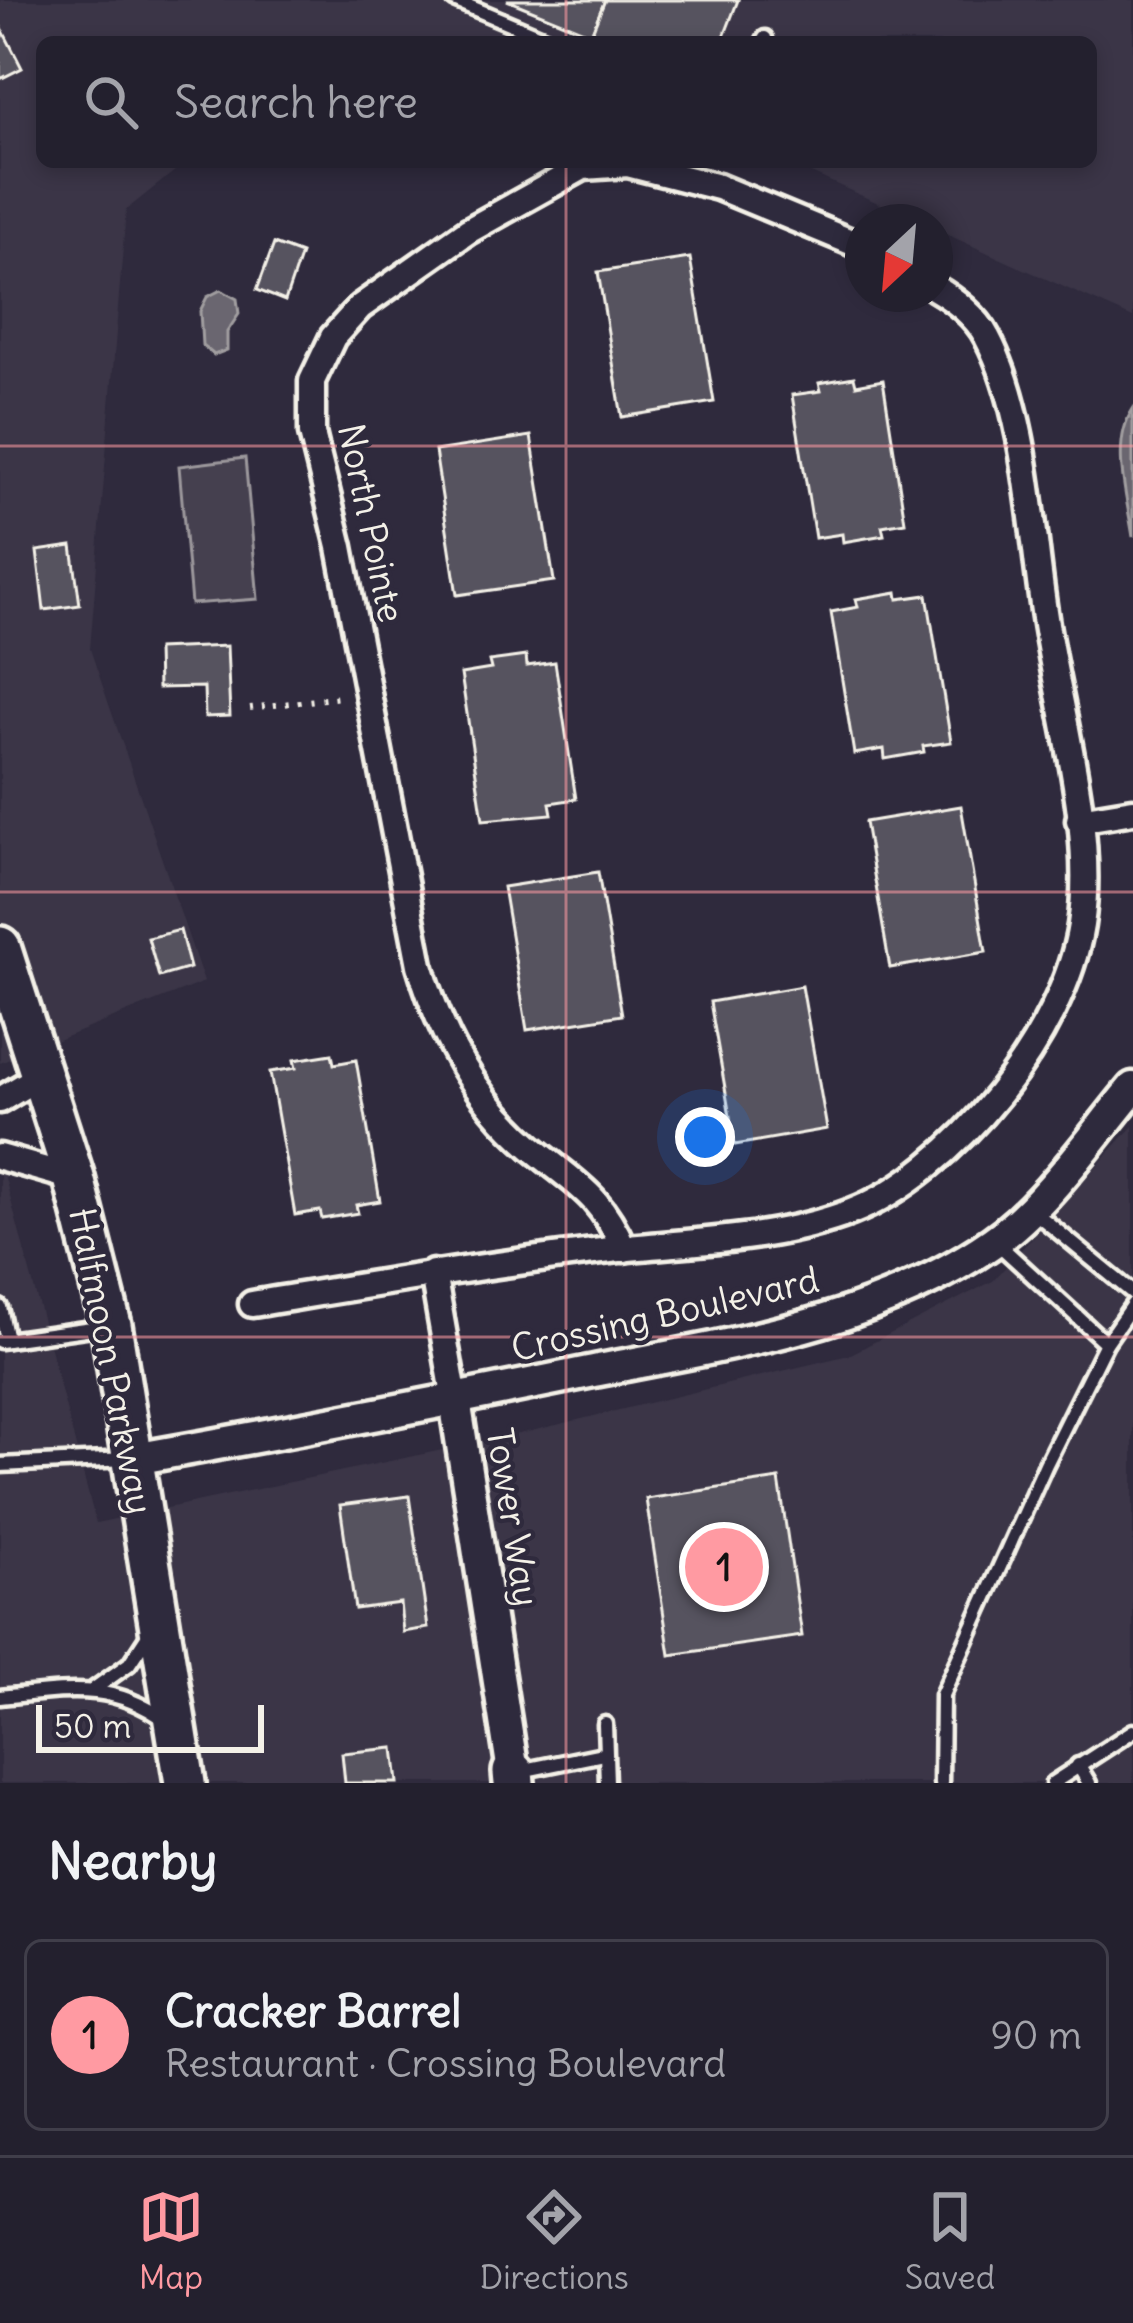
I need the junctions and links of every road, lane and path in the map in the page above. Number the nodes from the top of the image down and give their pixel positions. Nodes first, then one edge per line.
1 (454, 0) edge
2 (540, 36) edge
3 (579, 168) edge
4 (644, 168) edge
5 (845, 240) edge
6 (953, 299) edge
7 (368, 694) junction
8 (250, 708) dead end
9 (1133, 811) edge
10 (1079, 820) junction
11 (0, 947) edge
12 (40, 1076) junction
13 (1133, 1088) edge
14 (0, 1100) edge
15 (0, 1157) edge
16 (74, 1178) junction
17 (1029, 1207) junction
18 (995, 1241) junction
19 (624, 1249) junction
20 (434, 1273) junction
21 (1133, 1293) edge
22 (252, 1304) dead end
23 (1133, 1304) edge
24 (0, 1307) edge
25 (111, 1325) junction
26 (4, 1341) edge
27 (1106, 1343) junction
28 (455, 1400) junction
29 (134, 1459) junction
30 (0, 1466) edge
31 (159, 1616) junction
32 (93, 1689) junction
33 (0, 1697) edge
34 (604, 1724) dead end
35 (1133, 1731) edge
36 (178, 1734) junction
37 (603, 1754) junction
38 (1078, 1765) junction
39 (514, 1778) edge
40 (185, 1783) edge
41 (607, 1783) edge
42 (941, 1783) edge
43 (1053, 1783) edge
44 (1089, 1783) edge

1 - 2 lane
3 - 7 street, North Pointe
4 - 5 street, North Pointe
6 - 10 street
7 - 8 path
7 - 19 street, North Pointe
9 - 10 street
10 - 19 street
11 - 12 main road, Halfmoon Parkway
12 - 14 street
12 - 16 main road, Halfmoon Parkway
13 - 17 street, Crossing Boulevard
15 - 16 street
16 - 25 main road, Halfmoon Parkway
17 - 18 street, Crossing Boulevard
17 - 21 lane
18 - 27 lane
18 - 28 street, Crossing Boulevard
19 - 20 street
20 - 22 street
20 - 28 street, Tower Way
23 - 27 lane
24 - 26 lane
25 - 26 lane
25 - 29 main road, Halfmoon Parkway
27 - 42 lane
28 - 29 street, Crossing Boulevard
28 - 39 street, Tower Way
29 - 30 lane
29 - 31 main road, Halfmoon Parkway
31 - 32 lane
31 - 36 main road, Halfmoon Parkway
32 - 33 lane
32 - 36 lane
34 - 37 lane
35 - 38 lane
36 - 40 main road, Halfmoon Parkway
37 - 39 lane
37 - 41 lane
38 - 43 lane
38 - 44 lane

